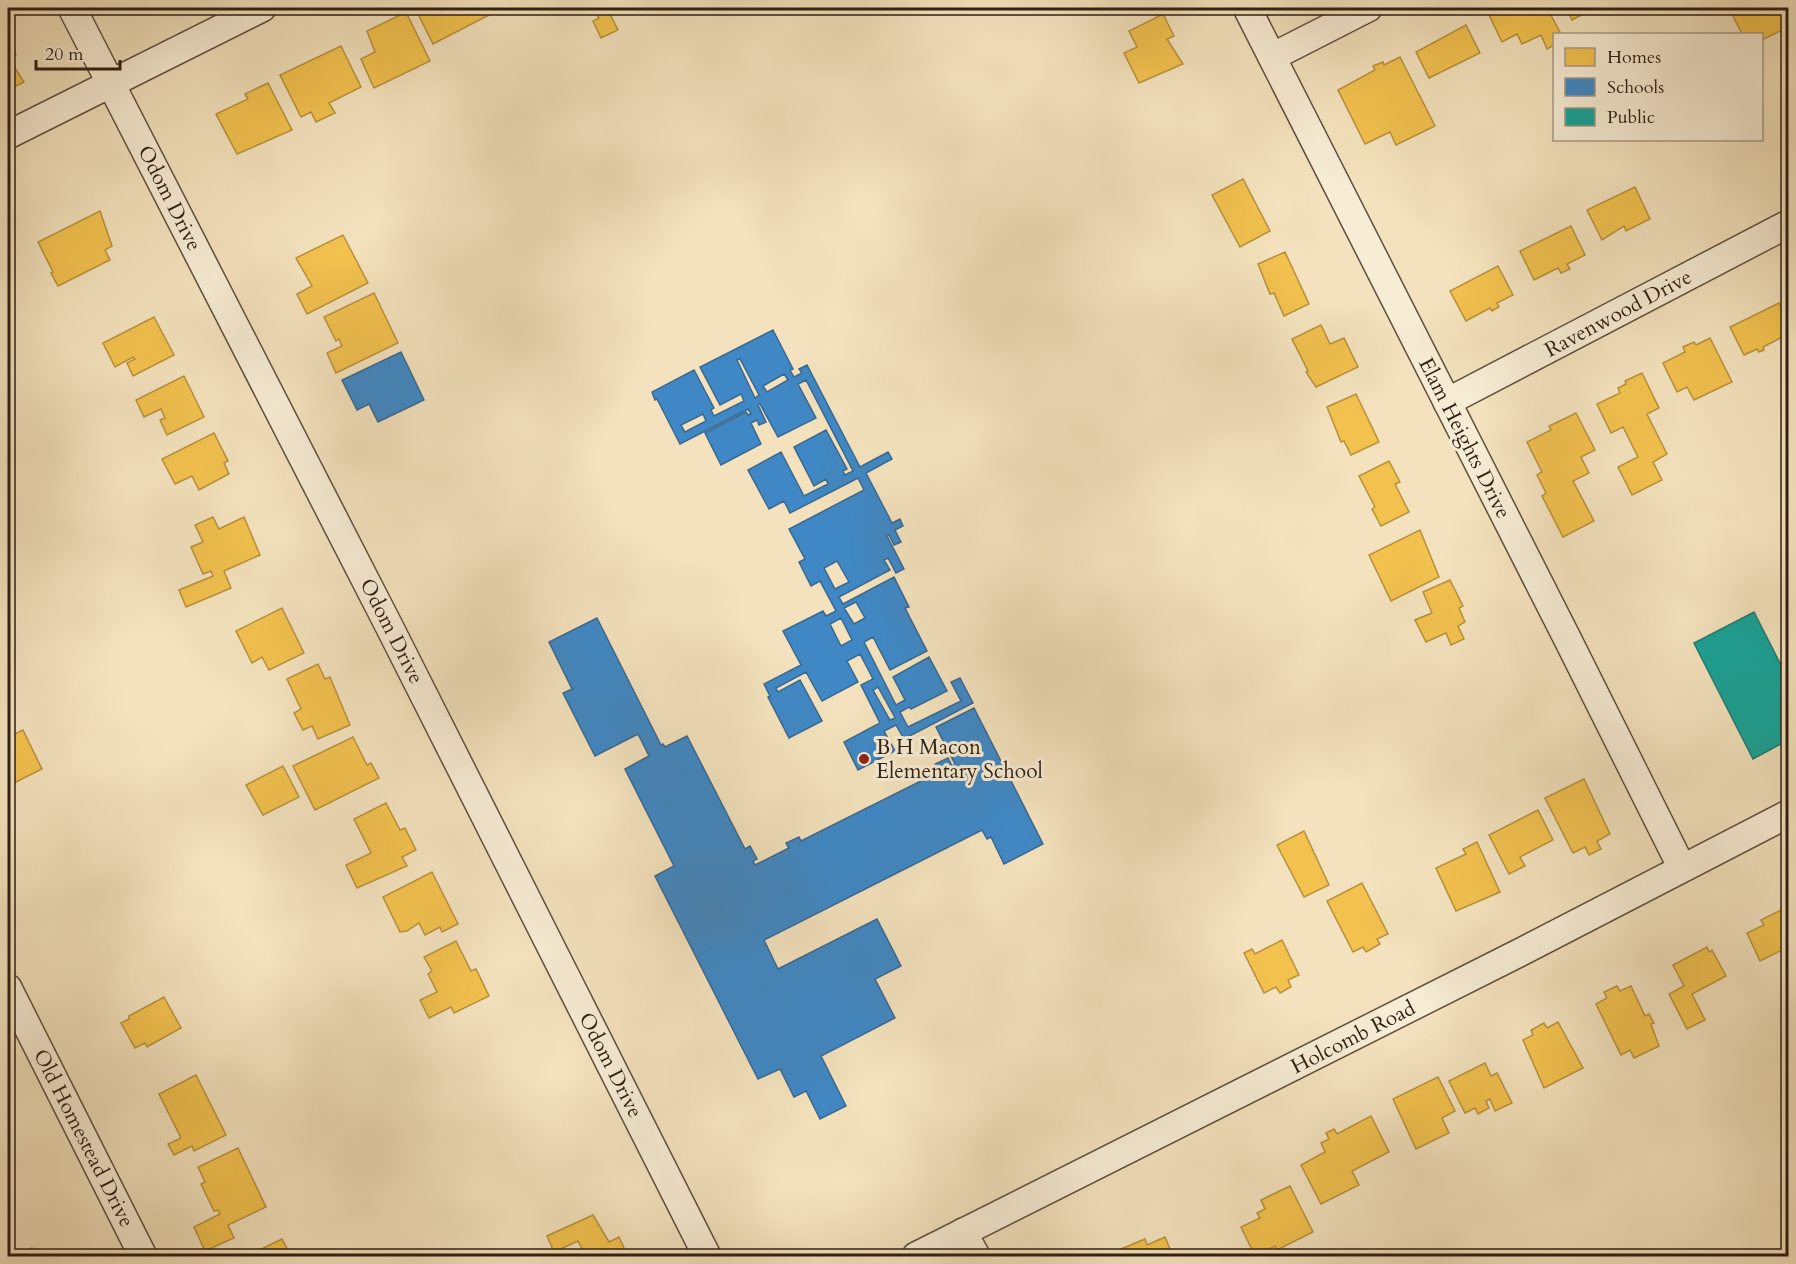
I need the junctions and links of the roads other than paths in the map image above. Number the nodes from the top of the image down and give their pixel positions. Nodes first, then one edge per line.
1 (72, 8) edge
2 (262, 8) edge
3 (1247, 8) edge
4 (1368, 8) edge
5 (1272, 57) junction
6 (111, 84) junction
7 (8, 135) edge
8 (1788, 224) edge
9 (1447, 402) junction
10 (1788, 814) edge
11 (1682, 868) junction
12 (8, 988) edge
13 (963, 1232) junction
14 (143, 1257) edge
15 (707, 1257) edge
16 (916, 1257) edge
17 (976, 1257) edge

1 - 6 street, Odom Drive
2 - 6 street
3 - 5 street, Elam Heights Drive
4 - 5 street
5 - 9 street, Elam Heights Drive
6 - 7 street
6 - 15 street, Odom Drive
8 - 9 street, Ravenwood Drive
9 - 11 street, Elam Heights Drive
10 - 11 street, Holcomb Road
11 - 13 street, Holcomb Road
12 - 14 street, Old Homestead Drive
13 - 16 street, Holcomb Road
13 - 17 street

